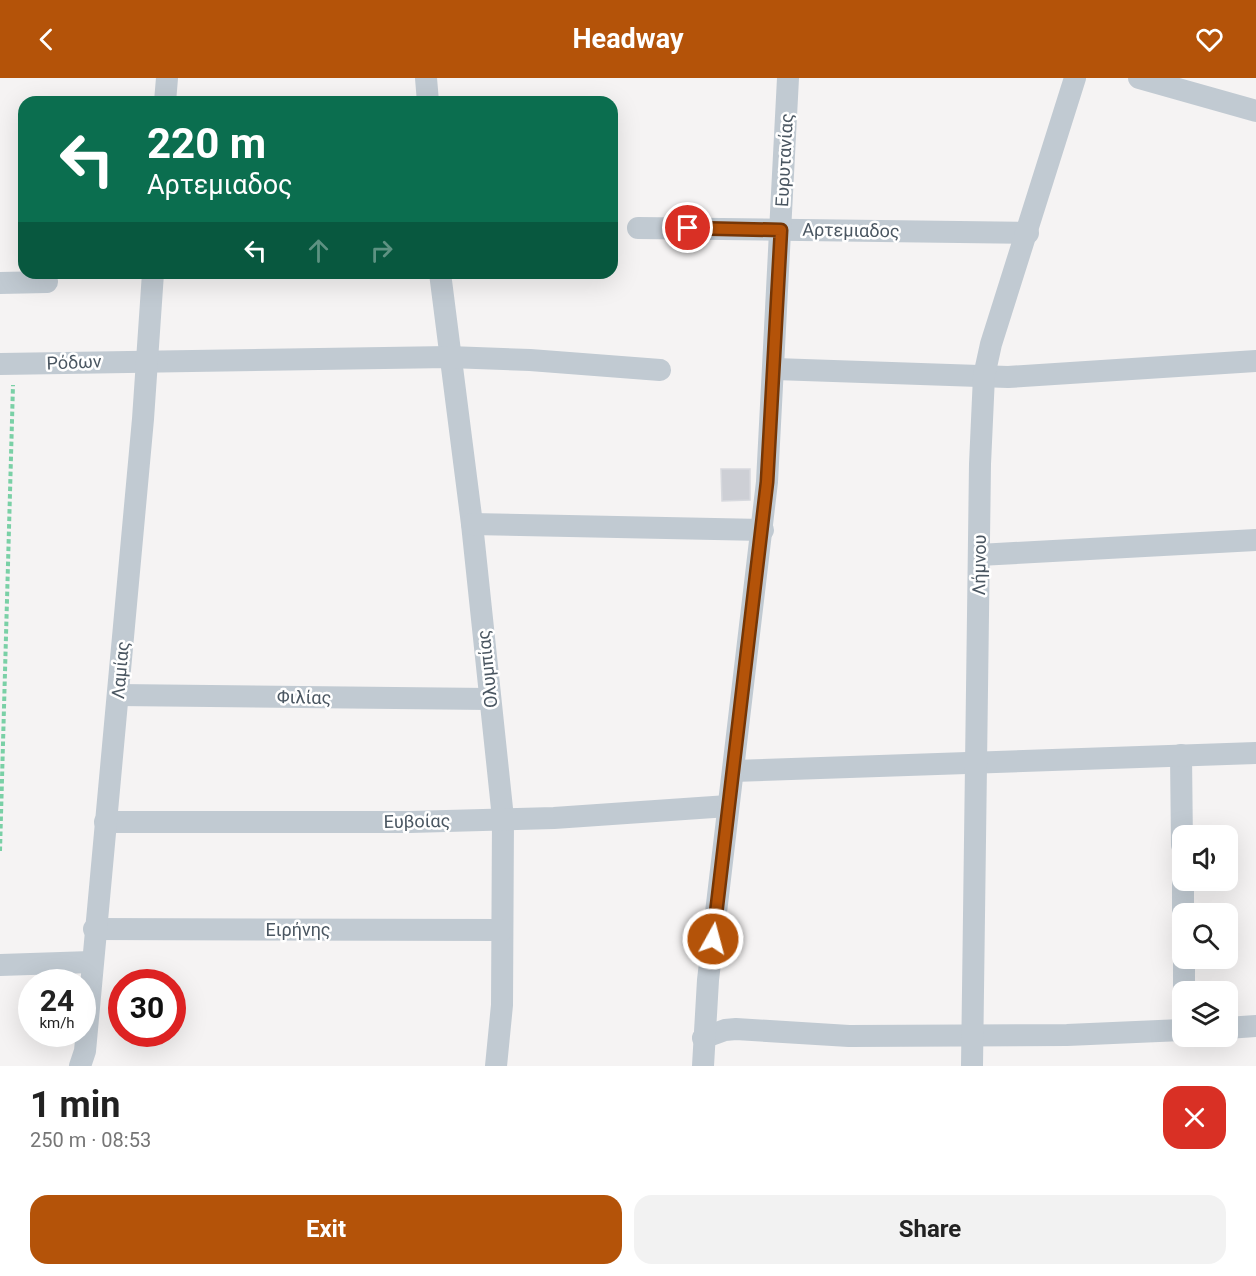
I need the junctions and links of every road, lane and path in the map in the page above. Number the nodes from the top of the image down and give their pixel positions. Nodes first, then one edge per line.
1 (166, 78) edge
2 (426, 78) edge
3 (788, 78) edge
4 (1075, 78) edge
5 (1139, 78) edge
6 (165, 96) edge
7 (428, 96) edge
8 (1256, 111) edge
9 (638, 228) dead end
10 (781, 230) junction
11 (1028, 233) junction
12 (153, 279) edge
13 (441, 279) edge
14 (47, 282) dead end
15 (0, 283) edge
16 (449, 357) junction
17 (148, 360) junction
18 (1256, 361) edge
19 (7, 364) edge
20 (775, 369) junction
21 (660, 370) dead end
22 (984, 376) junction
23 (472, 524) junction
24 (763, 530) junction
25 (1256, 540) edge
26 (980, 555) junction
27 (118, 695) junction
28 (489, 699) junction
29 (1256, 753) edge
30 (1181, 755) junction
31 (975, 761) junction
32 (733, 771) junction
33 (729, 806) junction
34 (502, 818) junction
35 (105, 822) junction
36 (1182, 825) edge
37 (0, 851) edge
38 (94, 929) junction
39 (502, 930) junction
40 (91, 962) junction
41 (0, 965) edge
42 (1256, 1026) edge
43 (1238, 1027) edge
44 (1172, 1030) edge
45 (972, 1036) junction
46 (703, 1038) junction
47 (80, 1066) edge
48 (496, 1066) edge
49 (703, 1066) edge
50 (972, 1066) edge

1 - 6 street
2 - 7 street
3 - 10 street, Ευρυτανίας
4 - 11 street, Λήμνου
5 - 8 street
9 - 10 street, Αρτεμιαδος
10 - 11 street, Αρτεμιαδος
10 - 20 street, Ευρυτανίας
11 - 22 street, Λήμνου
12 - 17 street, Λαμίας
13 - 16 street, Ολυμπίας
14 - 15 street
16 - 17 street, Ρόδων
16 - 21 street, Ρόδων
16 - 23 street, Ολυμπίας
17 - 19 street, Ρόδων
17 - 27 street, Λαμίας
18 - 22 street
19 - 37 path
20 - 22 street
20 - 24 street, Ευρυτανίας
22 - 26 street, Λήμνου
23 - 24 street
23 - 28 street, Ολυμπίας
24 - 32 street, Ευρυτανίας
25 - 26 street
26 - 31 street, Λήμνου
27 - 28 street, Φιλίας
27 - 35 street, Λαμίας
28 - 34 street, Ολυμπίας
29 - 30 street
30 - 31 street
30 - 36 street
31 - 32 street
31 - 45 street, Λήμνου
32 - 33 street, Ευρυτανίας
33 - 34 street, Ευβοίας
33 - 46 street, Ευρυτανίας
34 - 35 street, Ευβοίας
34 - 39 street, Ολυμπίας
35 - 38 street, Λαμίας
38 - 39 street, Ειρήνης
38 - 40 street, Λαμίας
39 - 48 street, Ολυμπίας
40 - 41 street
40 - 47 street, Λαμίας
42 - 43 street
44 - 45 street
45 - 46 street
45 - 50 street, Λήμνου
46 - 49 street, Ευρυτανίας

